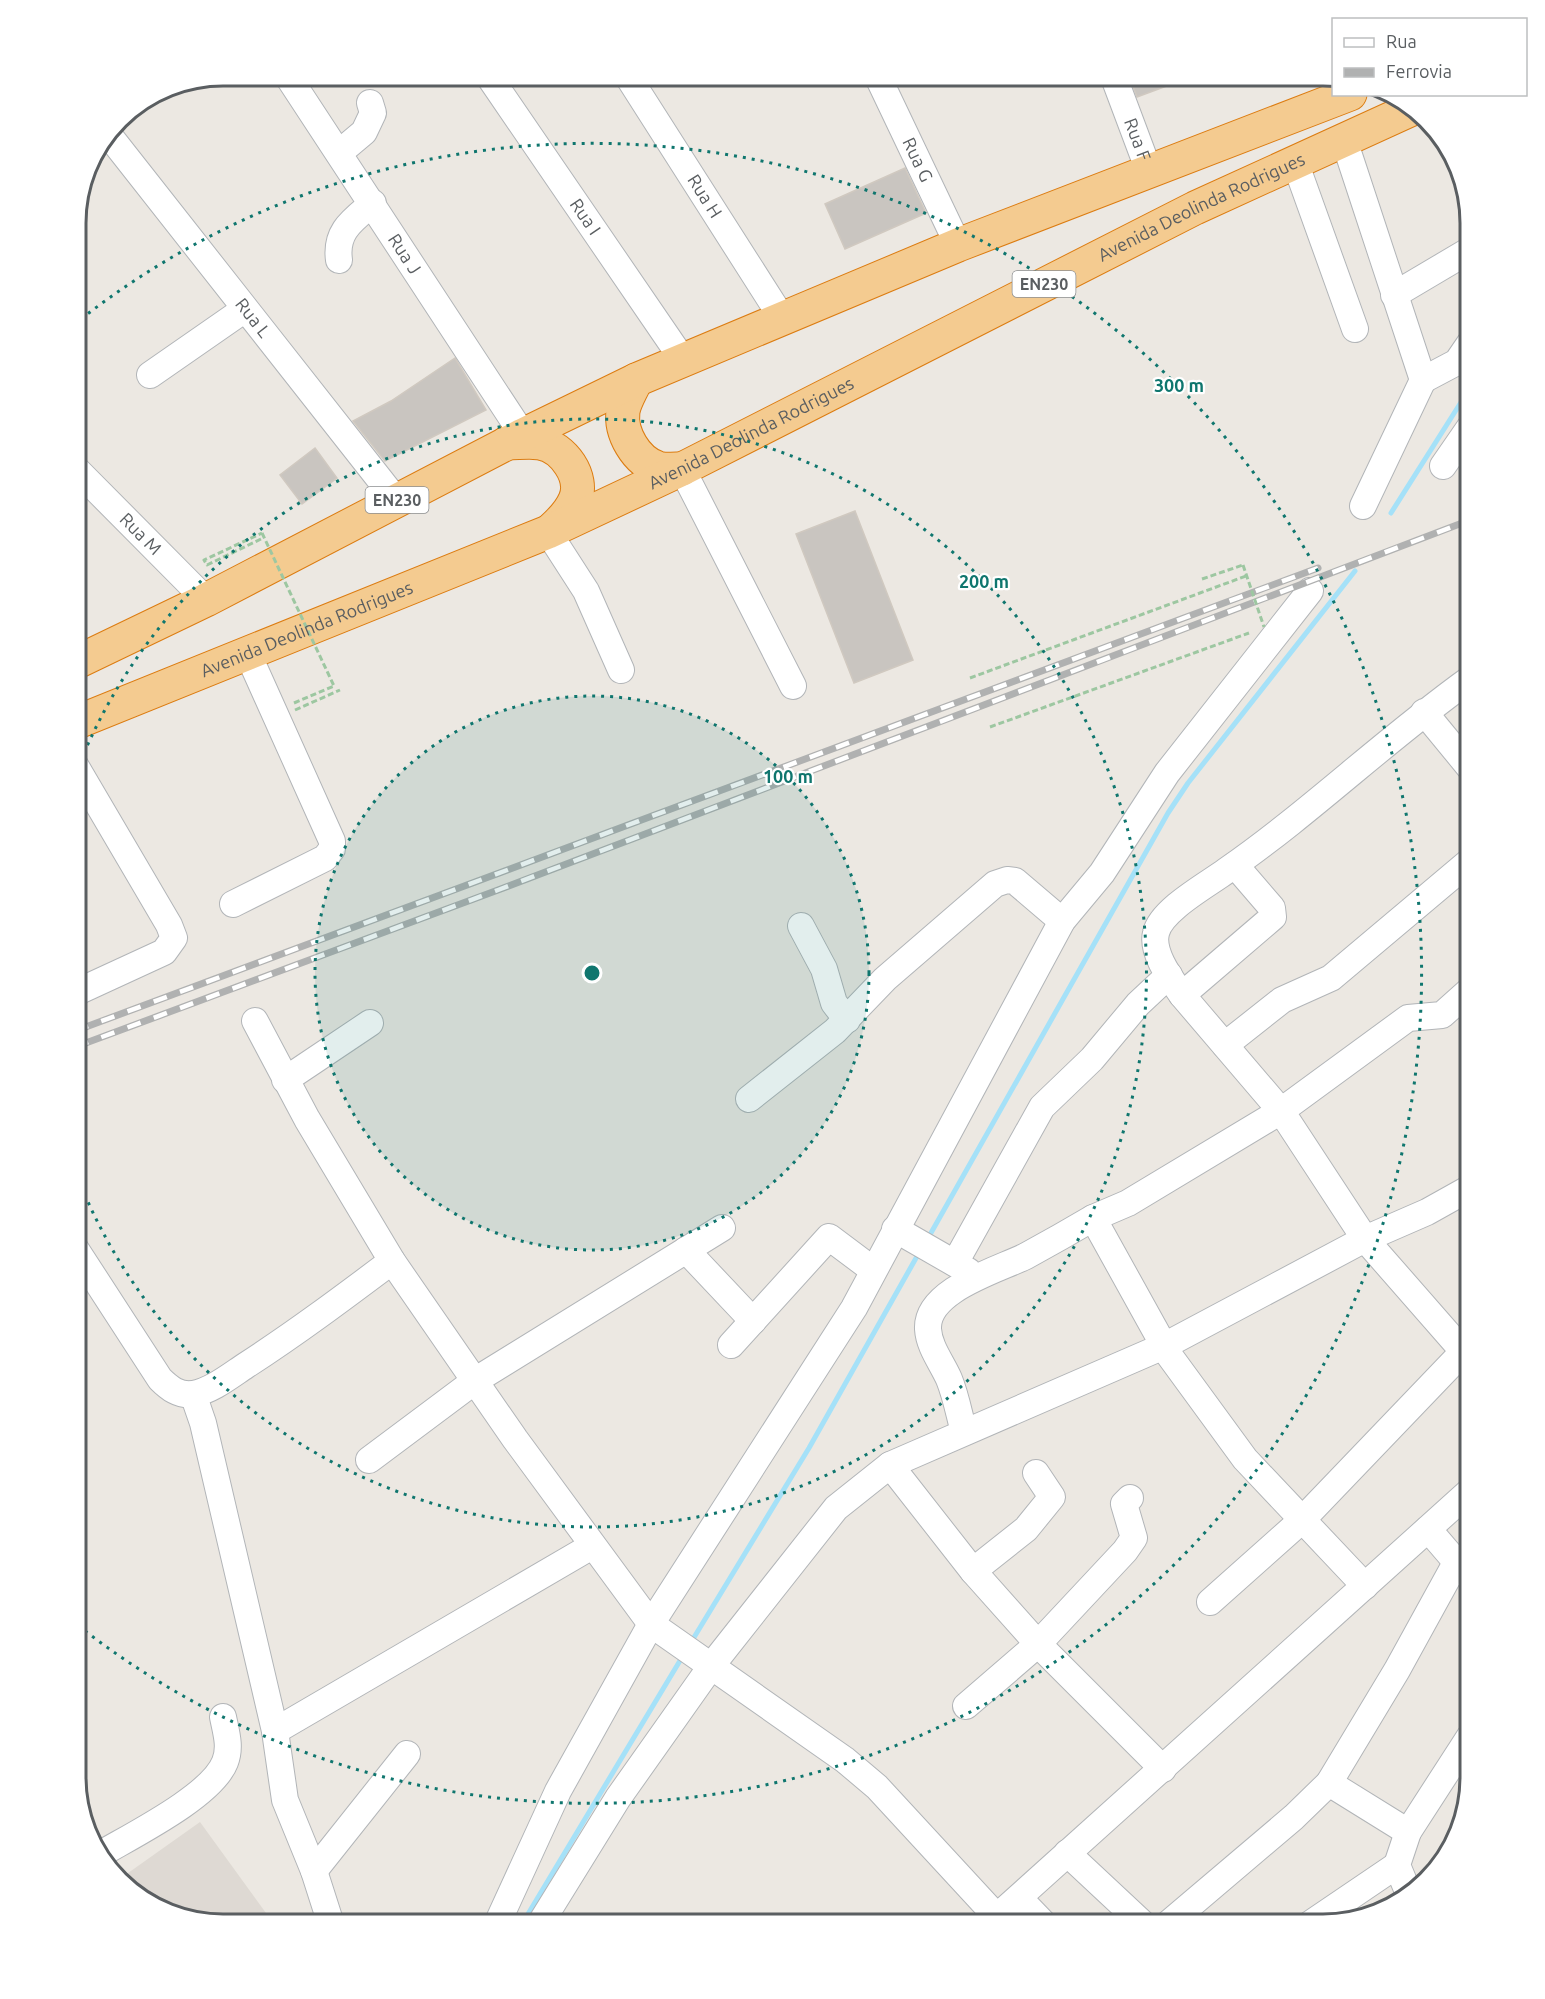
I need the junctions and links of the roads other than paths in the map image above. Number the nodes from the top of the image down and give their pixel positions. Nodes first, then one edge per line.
1 (294, 86) edge
2 (496, 86) edge
3 (634, 86) edge
4 (882, 86) edge
5 (1117, 86) edge
6 (1345, 96) edge
7 (370, 103) dead end
8 (1404, 113) edge
9 (113, 140) edge
10 (1344, 140) junction
11 (339, 153) junction
12 (1295, 162) junction
13 (1149, 171) junction
14 (373, 203) junction
15 (958, 245) junction
16 (1460, 256) edge
17 (339, 260) dead end
18 (1394, 295) junction
19 (245, 309) junction
20 (782, 318) junction
21 (1355, 329) dead end
22 (1460, 356) edge
23 (683, 360) junction
24 (150, 375) dead end
25 (636, 380) junction
26 (1423, 380) junction
27 (515, 439) junction
28 (1460, 441) edge
29 (1443, 466) dead end
30 (682, 469) junction
31 (86, 479) edge
32 (396, 500) junction
33 (1364, 506) dead end
34 (548, 532) junction
35 (1310, 591) dead end
36 (206, 600) junction
37 (248, 654) junction
38 (86, 658) edge
39 (621, 670) dead end
40 (793, 686) dead end
41 (1460, 686) edge
42 (1424, 712) junction
43 (86, 719) edge
44 (1460, 756) edge
45 (86, 784) edge
46 (1235, 865) junction
47 (1460, 869) edge
48 (233, 904) dead end
49 (1062, 921) junction
50 (801, 926) dead end
51 (1175, 985) junction
52 (86, 988) edge
53 (1460, 1001) edge
54 (847, 1020) junction
55 (255, 1021) dead end
56 (370, 1023) dead end
57 (1226, 1045) junction
58 (285, 1080) junction
59 (748, 1099) dead end
60 (1281, 1111) junction
61 (1460, 1194) edge
62 (1094, 1218) junction
63 (722, 1228) dead end
64 (901, 1233) junction
65 (1365, 1239) junction
66 (686, 1250) junction
67 (948, 1259) junction
68 (392, 1261) junction
69 (86, 1265) edge
70 (873, 1270) junction
71 (978, 1277) junction
72 (753, 1322) junction
73 (731, 1345) dead end
74 (1164, 1346) junction
75 (1460, 1347) edge
76 (1460, 1362) edge
77 (476, 1380) junction
78 (193, 1394) junction
79 (964, 1432) junction
80 (369, 1460) dead end
81 (890, 1465) junction
82 (1036, 1473) dead end
83 (1130, 1498) dead end
84 (1460, 1500) edge
85 (1302, 1520) junction
86 (1428, 1529) junction
87 (592, 1546) junction
88 (1460, 1564) edge
89 (973, 1571) junction
90 (1460, 1579) edge
91 (1365, 1586) junction
92 (1210, 1602) dead end
93 (651, 1624) junction
94 (1038, 1644) junction
95 (704, 1661) junction
96 (966, 1706) dead end
97 (223, 1717) dead end
98 (275, 1731) junction
99 (1460, 1751) edge
100 (407, 1754) dead end
101 (1163, 1770) junction
102 (1329, 1783) junction
103 (1408, 1832) junction
104 (108, 1850) edge
105 (1067, 1854) junction
106 (1397, 1865) junction
107 (314, 1871) junction
108 (1405, 1885) edge
109 (1019, 1898) junction
110 (328, 1914) edge
111 (502, 1914) edge
112 (546, 1914) edge
113 (988, 1914) edge
114 (1000, 1914) edge
115 (1034, 1914) edge
116 (1132, 1914) edge
117 (1180, 1914) edge
118 (1325, 1914) edge

1 - 11 street, Rua J
2 - 23 street, Rua I
3 - 20 street, Rua H
4 - 15 street, Rua G
5 - 13 street, Rua F
6 - 13 highway, EN230
7 - 11 street
8 - 10 highway, Avenida Deolinda Rodrigues / EN230
9 - 19 street, Rua L
10 - 12 highway, Avenida Deolinda Rodrigues / EN230
10 - 18 street
11 - 14 street, Rua J
12 - 21 street
12 - 30 highway, Avenida Deolinda Rodrigues / EN230
13 - 15 highway, EN230
14 - 17 street
14 - 27 street, Rua J
15 - 20 highway, EN230
16 - 18 street
18 - 26 street
19 - 24 street
19 - 32 street, Rua L
20 - 23 highway, EN230
22 - 26 street
23 - 25 highway, EN230
25 - 27 highway, EN230
25 - 30 highway
26 - 33 street
27 - 32 highway, EN230
27 - 34 highway
28 - 29 street
30 - 34 highway, Avenida Deolinda Rodrigues / EN230
30 - 40 street
31 - 36 street, Rua M
32 - 36 highway, EN230
34 - 37 highway, Avenida Deolinda Rodrigues / EN230
34 - 39 street
35 - 49 street
36 - 38 highway, EN230
37 - 43 highway, Avenida Deolinda Rodrigues / EN230
37 - 48 street
41 - 42 street
42 - 44 street
42 - 46 street
45 - 52 street
46 - 51 street
46 - 51 street
47 - 57 street
49 - 54 street
49 - 64 street
50 - 54 street
51 - 57 street
51 - 67 street
53 - 60 street
54 - 59 street
55 - 58 street
56 - 58 street
57 - 60 street
58 - 68 street
60 - 62 street
60 - 65 street
61 - 65 street
62 - 71 street
62 - 74 street
63 - 66 street
64 - 67 street
64 - 70 street
65 - 74 street
65 - 75 street
66 - 72 street
66 - 77 street
67 - 71 street
68 - 77 street
68 - 78 street
69 - 78 street
70 - 72 street
70 - 93 street
71 - 79 street
72 - 73 street
74 - 79 street
74 - 85 street
76 - 85 street
77 - 80 street
77 - 87 street
78 - 98 street
79 - 81 street
81 - 89 street
81 - 95 street
82 - 89 street
83 - 94 street
84 - 86 street
85 - 91 street
85 - 92 street
86 - 88 street
86 - 91 street
87 - 93 street
87 - 98 street
89 - 94 street
90 - 102 street
91 - 101 street
93 - 95 street
93 - 111 street
94 - 96 street
94 - 101 street
95 - 112 street
95 - 113 street
97 - 104 street
98 - 107 street
99 - 103 street
100 - 107 street
101 - 105 street
102 - 103 street
102 - 117 street
103 - 106 street
105 - 109 street
105 - 116 street
106 - 108 street
106 - 118 street
107 - 110 street
109 - 114 street
109 - 115 street

